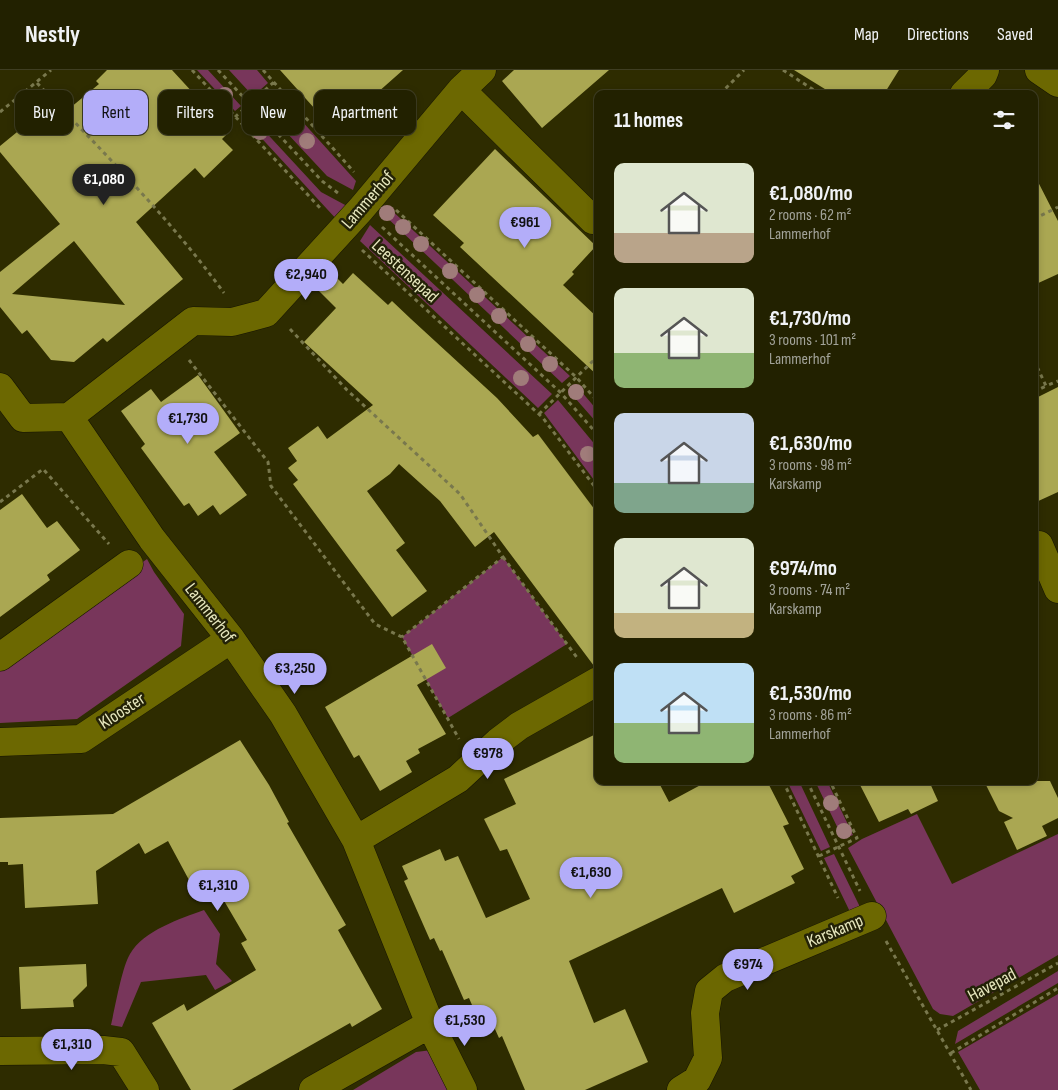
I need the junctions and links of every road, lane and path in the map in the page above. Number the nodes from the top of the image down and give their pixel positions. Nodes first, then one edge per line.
1 (51, 70) edge
2 (192, 70) edge
3 (218, 70) edge
4 (263, 70) edge
5 (482, 70) edge
6 (744, 70) edge
7 (783, 70) edge
8 (985, 70) edge
9 (1039, 70) edge
10 (274, 82) junction
11 (37, 83) junction
12 (1058, 83) edge
13 (265, 90) edge
14 (461, 90) junction
15 (724, 90) edge
16 (814, 90) edge
17 (968, 90) edge
18 (242, 96) edge
19 (242, 111) edge
20 (0, 112) edge
21 (235, 117) junction
22 (279, 135) edge
23 (370, 198) junction
24 (1058, 207) edge
25 (1038, 217) edge
26 (594, 219) edge
27 (341, 230) junction
28 (270, 309) junction
29 (243, 319) junction
30 (171, 338) junction
31 (594, 360) edge
32 (1038, 369) edge
33 (576, 377) junction
34 (1058, 381) edge
35 (1046, 386) junction
36 (0, 387) edge
37 (1038, 390) edge
38 (561, 393) junction
39 (594, 397) edge
40 (539, 414) junction
41 (69, 417) junction
42 (594, 430) edge
43 (594, 486) edge
44 (0, 502) edge
45 (1044, 543) edge
46 (503, 557) junction
47 (129, 564) joint
48 (1058, 589) edge
49 (402, 637) junction
50 (231, 639) junction
51 (0, 657) edge
52 (594, 682) edge
53 (594, 684) edge
54 (0, 742) edge
55 (473, 765) junction
56 (785, 785) edge
57 (832, 785) edge
58 (356, 840) junction
59 (819, 856) junction
60 (861, 920) joint
61 (1058, 963) edge
62 (1058, 988) edge
63 (430, 1024) junction
64 (937, 1030) dead end
65 (0, 1051) edge
66 (951, 1053) dead end
67 (146, 1090) edge
68 (313, 1090) edge
69 (463, 1090) edge
70 (681, 1090) edge

1 - 11 path
2 - 21 path, Leestensepad
3 - 18 path, Leestensepad
4 - 10 path, Leestensepad
5 - 14 street, Lammerhof
6 - 15 path
7 - 16 path
8 - 17 street
9 - 12 street
10 - 13 path
10 - 23 path, Leestensepad
11 - 20 path
11 - 29 path
14 - 23 street, Lammerhof
14 - 26 street
19 - 21 path
21 - 27 path, Leestensepad
22 - 23 path, Leestensepad
23 - 27 street, Lammerhof
23 - 33 path, Leestensepad
23 - 38 path, Leestensepad
24 - 25 path
27 - 28 street, Lammerhof
27 - 40 path, Leestensepad
28 - 29 street, Lammerhof
28 - 46 path
29 - 30 street, Lammerhof
30 - 41 street, Lammerhof
30 - 49 path
31 - 33 path
32 - 35 path
33 - 38 path
33 - 39 path, Leestensepad
34 - 35 path
35 - 37 path
36 - 41 street
38 - 40 path
38 - 42 path, Leestensepad
40 - 43 path, Leestensepad
41 - 50 street, Lammerhof
44 - 47 path
45 - 48 street
46 - 49 path
46 - 52 path
47 - 51 street
49 - 55 path
50 - 54 street, Klooster
50 - 58 street, Lammerhof
53 - 55 street
55 - 58 street
56 - 59 path
57 - 59 path
58 - 63 street, Lammerhof
59 - 60 path
60 - 70 street, Karskamp
61 - 64 path, Havepad
62 - 66 path, Havepad
63 - 68 street
63 - 69 street, Lammerhof
65 - 67 street

